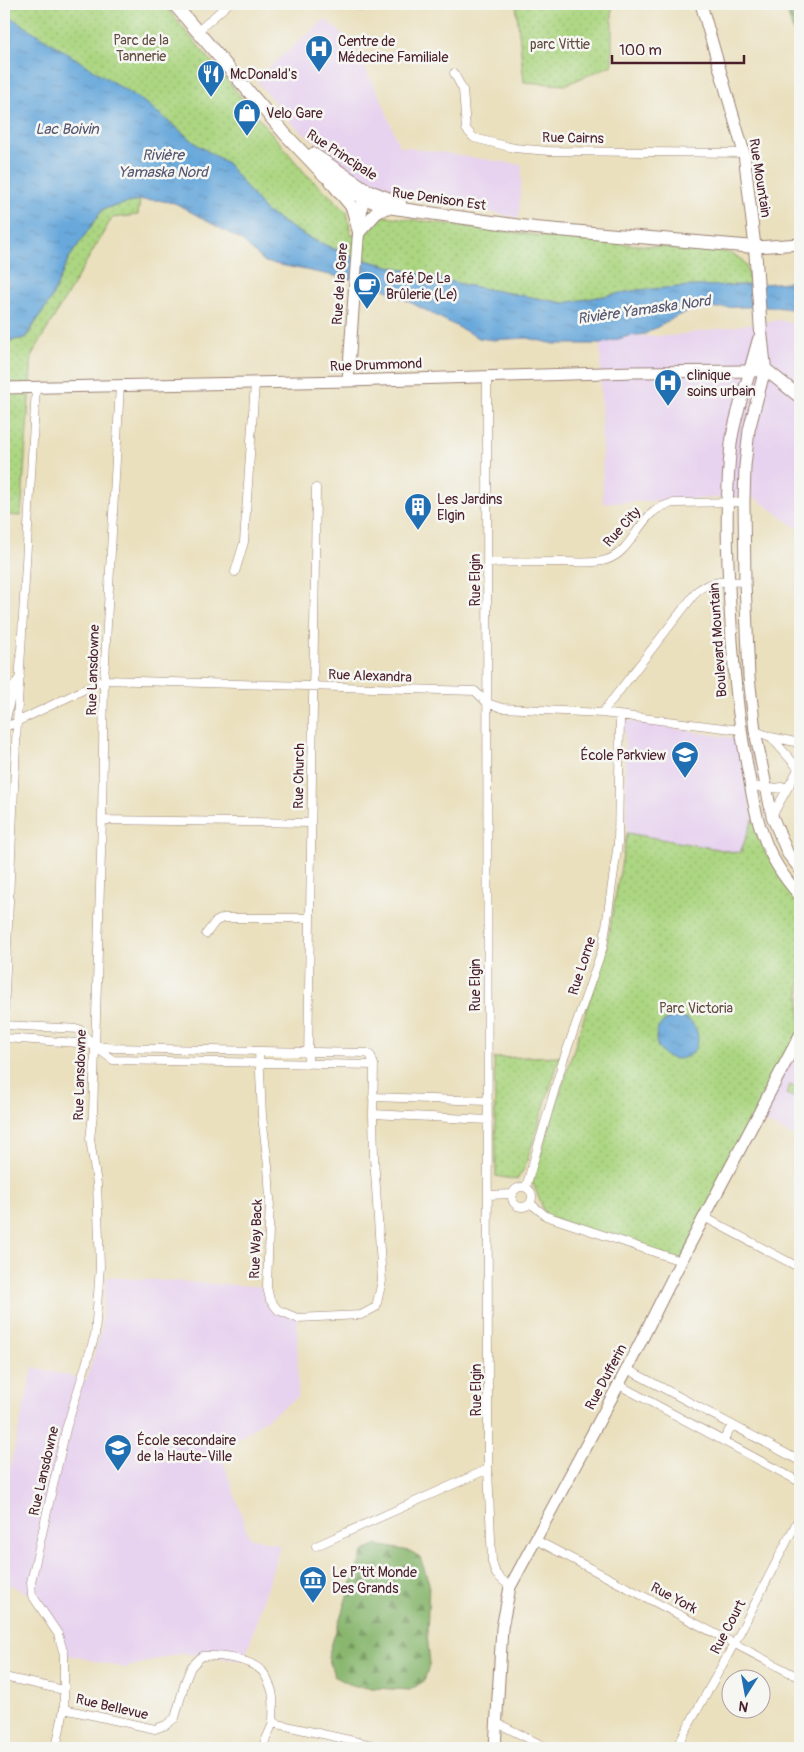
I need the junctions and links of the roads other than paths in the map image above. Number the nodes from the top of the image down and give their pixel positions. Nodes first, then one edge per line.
1 (174, 4) edge
2 (228, 4) edge
3 (701, 4) edge
4 (197, 32) junction
5 (454, 73) dead end
6 (292, 140) junction
7 (744, 153) junction
8 (326, 176) junction
9 (365, 194) junction
10 (387, 207) junction
11 (433, 213) junction
12 (359, 235) junction
13 (800, 244) edge
14 (755, 247) junction
15 (761, 332) junction
16 (766, 369) junction
17 (750, 371) junction
18 (487, 376) junction
19 (348, 381) junction
20 (255, 383) junction
21 (120, 384) junction
22 (36, 387) junction
23 (4, 388) edge
24 (800, 397) edge
25 (316, 488) dead end
26 (728, 502) junction
27 (744, 502) junction
28 (487, 563) junction
29 (235, 572) dead end
30 (728, 582) junction
31 (745, 582) junction
32 (20, 677) junction
33 (104, 680) junction
34 (313, 687) junction
35 (487, 703) junction
36 (602, 713) junction
37 (620, 716) junction
38 (17, 721) junction
39 (4, 728) edge
40 (740, 730) junction
41 (755, 731) junction
42 (771, 737) junction
43 (4, 741) edge
44 (800, 743) edge
45 (799, 767) edge
46 (750, 785) junction
47 (789, 786) junction
48 (768, 789) junction
49 (772, 816) junction
50 (102, 820) junction
51 (311, 823) junction
52 (800, 869) edge
53 (800, 896) edge
54 (310, 918) junction
55 (206, 934) dead end
56 (4, 1013) edge
57 (4, 1025) edge
58 (4, 1034) edge
59 (800, 1035) edge
60 (4, 1038) edge
61 (4, 1043) edge
62 (94, 1046) junction
63 (195, 1051) junction
64 (260, 1051) junction
65 (308, 1052) junction
66 (195, 1062) junction
67 (259, 1063) junction
68 (308, 1064) junction
69 (374, 1065) junction
70 (373, 1097) junction
71 (421, 1099) junction
72 (488, 1102) junction
73 (373, 1114) junction
74 (421, 1116) junction
75 (488, 1120) junction
76 (526, 1187) junction
77 (513, 1194) junction
78 (488, 1195) junction
79 (530, 1203) junction
80 (704, 1218) junction
81 (681, 1261) junction
82 (800, 1268) edge
83 (627, 1369) junction
84 (619, 1385) junction
85 (732, 1425) junction
86 (723, 1441) junction
87 (800, 1461) edge
88 (488, 1468) junction
89 (800, 1482) edge
90 (800, 1516) edge
91 (536, 1540) junction
92 (316, 1546) dead end
93 (510, 1587) junction
94 (734, 1644) junction
95 (4, 1677) edge
96 (800, 1678) edge
97 (64, 1690) junction
98 (64, 1709) junction
99 (273, 1723) junction
100 (497, 1723) junction
101 (56, 1748) edge
102 (262, 1748) edge
103 (385, 1748) edge
104 (495, 1748) edge
105 (548, 1748) edge
106 (676, 1748) edge

1 - 4 main road, Rue Denison Est
2 - 4 street
3 - 7 street, Rue Mountain
4 - 6 main road, Rue Denison Est
5 - 7 street, Rue Cairns
6 - 8 main road, Rue Denison Est
6 - 9 main road, Rue Principale
7 - 14 street, Rue Mountain
8 - 9 main road, Rue Denison Est
8 - 12 main road
9 - 10 main road, Rue Denison Est
9 - 11 main road, Rue Principale
9 - 12 street, Rue de la Gare
10 - 11 main road, Rue Denison Est
10 - 12 main road
11 - 14 main road, Rue Denison Est
12 - 19 street, Rue de la Gare
13 - 14 street
14 - 15 main road, Rue Mountain
15 - 16 main road, Rue Mountain
15 - 17 main road, Rue Mountain
16 - 17 main road
16 - 24 main road
16 - 27 street, Boulevard Mountain
17 - 18 street, Rue Drummond
17 - 26 street, Boulevard Mountain
18 - 19 street, Rue Drummond
18 - 28 street, Rue Elgin
19 - 20 street, Rue Drummond
20 - 21 street, Rue Drummond
20 - 29 street
21 - 22 street, Rue Drummond
21 - 33 street, Rue Lansdowne
22 - 23 street, Rue Drummond
22 - 32 street
25 - 34 street, Rue Church
26 - 27 street, Rue City
26 - 28 street, Rue City
26 - 30 street, Boulevard Mountain
27 - 31 street, Boulevard Mountain
28 - 35 street, Rue Elgin
30 - 31 street
30 - 36 street
30 - 40 street, Boulevard Mountain
31 - 41 street, Boulevard Mountain
32 - 38 street
32 - 39 street
33 - 34 street, Rue Alexandra
33 - 38 street, Rue Alexandra
33 - 50 street, Rue Lansdowne
34 - 35 street, Rue Alexandra
34 - 51 street, Rue Church
35 - 36 street, Rue Alexandra
35 - 72 street, Rue Elgin
36 - 37 street, Rue Alexandra
37 - 40 street, Rue Alexandra
37 - 76 street, Rue Lorne
38 - 39 street, Rue Alexandra
38 - 56 street
39 - 43 street
40 - 46 street, Boulevard Mountain
41 - 42 street
41 - 48 street, Boulevard Mountain
42 - 44 street
42 - 45 street
45 - 47 street
46 - 48 street
46 - 53 street, Boulevard Mountain
47 - 48 street
47 - 49 street
48 - 49 street, Boulevard Mountain
49 - 52 street, Boulevard Mountain
50 - 51 street
50 - 62 street, Rue Lansdowne
51 - 54 street, Rue Church
54 - 55 street
54 - 65 street, Rue Church
57 - 62 street
58 - 60 street
59 - 80 street, Rue Dufferin
60 - 61 street
60 - 62 street
62 - 63 street
62 - 66 street
62 - 97 street, Rue Lansdowne
63 - 64 street
63 - 66 street
64 - 65 street
64 - 67 street, Rue Way Back
65 - 68 street, Rue Church
65 - 69 street
66 - 67 street
67 - 68 street
67 - 73 street, Rue Way Back
68 - 69 street
69 - 70 street, Rue Way Back
70 - 71 street
70 - 73 street, Rue Way Back
71 - 72 street
71 - 74 street
72 - 75 street, Rue Elgin
73 - 74 street
74 - 75 street
75 - 78 street, Rue Elgin
76 - 77 street
76 - 79 street
77 - 78 street
77 - 79 street
78 - 88 street, Rue Elgin
79 - 81 street
80 - 81 street, Rue Dufferin
80 - 82 street
81 - 83 street, Rue Dufferin
83 - 84 street, Rue Dufferin
83 - 85 street
84 - 86 street
84 - 91 street, Rue Dufferin
85 - 86 street
85 - 87 street
86 - 89 street
88 - 92 street
88 - 93 street, Rue Elgin
90 - 94 street, Rue Court
91 - 93 street, Rue Dufferin
91 - 94 street, Rue York
93 - 100 street, Rue Dufferin
94 - 96 street, Rue York
94 - 106 street, Rue Court
95 - 97 street, Rue Bellevue
97 - 98 street, Rue Lansdowne
98 - 99 street, Rue Bellevue
98 - 101 street, Rue Lansdowne
99 - 102 street
99 - 103 street
100 - 104 street, Rue Dufferin
100 - 105 street

